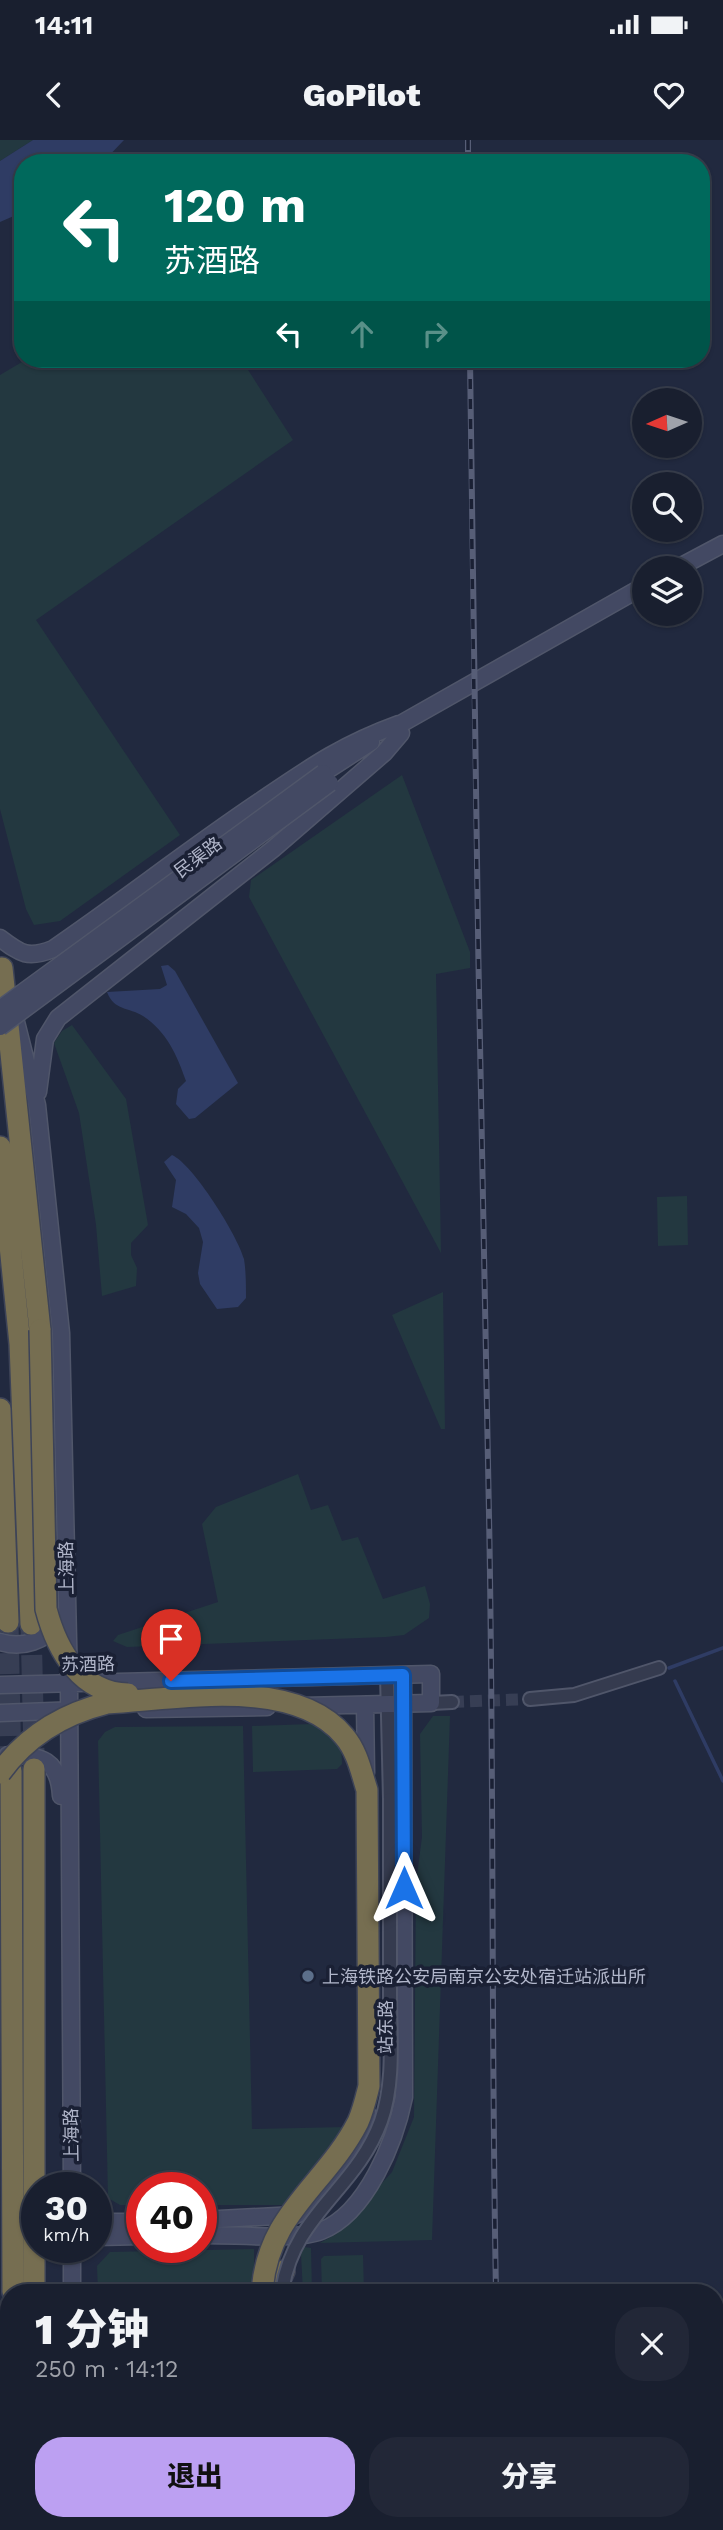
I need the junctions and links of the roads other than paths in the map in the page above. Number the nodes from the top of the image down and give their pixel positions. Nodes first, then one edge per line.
1 (723, 544) edge
2 (700, 556) edge
3 (632, 593) edge
4 (400, 728) junction
5 (326, 778) junction
6 (0, 938) edge
7 (1, 961) edge
8 (0, 1009) edge
9 (0, 1027) edge
10 (37, 1105) junction
11 (0, 1147) edge
12 (0, 1409) edge
13 (65, 1520) junction
14 (31, 1624) tunnel mouth
15 (4, 1632) edge
16 (659, 1668) dead end
17 (395, 1675) junction
18 (69, 1683) junction
19 (0, 1685) edge
20 (217, 1697) junction
21 (530, 1699) tunnel mouth
22 (453, 1702) tunnel mouth
23 (431, 1703) junction
24 (396, 1704) junction
25 (365, 1705) junction
26 (333, 1706) junction
27 (69, 1710) junction
28 (0, 1713) edge
29 (365, 1742) junction
30 (4, 1767) edge
31 (34, 1769) tunnel mouth
32 (69, 1921) junction
33 (72, 2172) edge
34 (217, 2219) edge
35 (217, 2235) edge
36 (72, 2263) edge
37 (283, 2282) edge
38 (13, 2284) edge
39 (34, 2284) edge
40 (72, 2284) edge
41 (264, 2284) edge

1 - 2 main road
3 - 4 main road, 民渠路
4 - 5 main road, 民渠路
4 - 6 main road
4 - 10 main road
5 - 8 main road, 民渠路, bridge
5 - 9 main road, 民渠路, bridge
7 - 10 main road, 上海路
7 - 20 highway, bridge
10 - 13 main road, 上海路
11 - 14 highway, 上海路
12 - 15 highway
13 - 15 main road
13 - 18 main road, 上海路
16 - 21 street
17 - 18 main road, 苏酒路
17 - 23 main road, 苏酒路
17 - 24 main road, 站东路
18 - 19 main road, 苏酒路
18 - 27 main road, 上海路
20 - 30 highway, bridge
20 - 41 highway, bridge
22 - 23 street
23 - 24 main road
24 - 25 main road
24 - 35 main road, 站东路
24 - 37 street, bridge
25 - 26 main road
25 - 29 main road, 站东路
26 - 27 main road
26 - 29 main road
27 - 28 main road
27 - 32 main road, 上海路
29 - 34 main road, 站东路
30 - 32 main road
30 - 38 highway
31 - 39 highway, 上海路
32 - 33 main road, 上海路
36 - 40 main road

